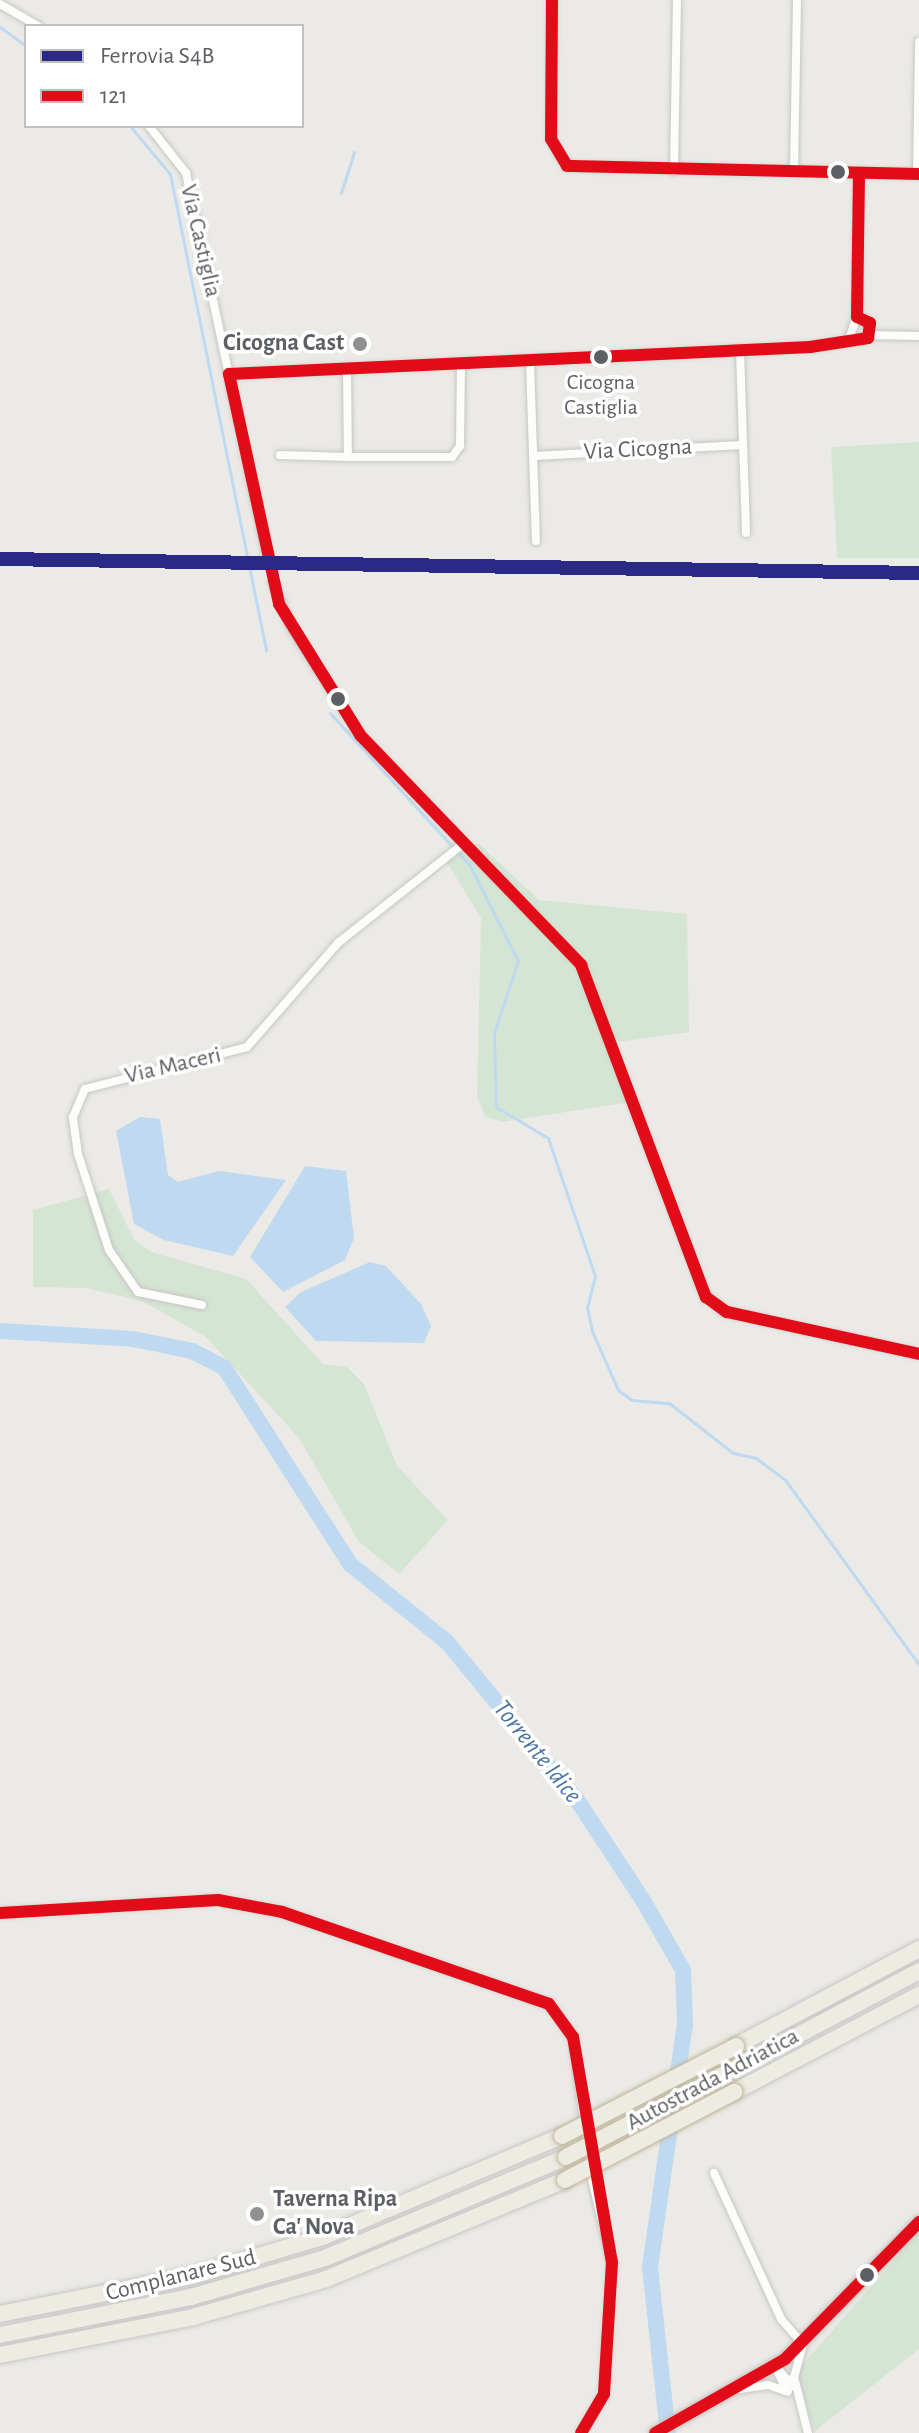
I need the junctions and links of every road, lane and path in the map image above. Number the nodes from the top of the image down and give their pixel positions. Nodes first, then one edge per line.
1 (552, 0) edge
2 (677, 0) edge
3 (797, 0) edge
4 (0, 4) edge
5 (35, 24) edge
6 (919, 42) edge
7 (151, 128) edge
8 (674, 171) junction
9 (794, 172) junction
10 (859, 173) junction
11 (918, 174) edge
12 (857, 317) junction
13 (870, 335) junction
14 (850, 336) junction
15 (919, 336) edge
16 (740, 351) junction
17 (530, 362) junction
18 (461, 365) junction
19 (347, 368) junction
20 (229, 374) junction
21 (743, 445) junction
22 (280, 455) dead end
23 (533, 456) junction
24 (348, 457) junction
25 (746, 533) dead end
26 (536, 541) dead end
27 (267, 554) tunnel mouth
28 (273, 582) tunnel mouth
29 (458, 848) junction
30 (202, 1305) dead end
31 (919, 1354) edge
32 (0, 1913) edge
33 (919, 1949) edge
34 (919, 1971) edge
35 (919, 1995) edge
36 (714, 2173) dead end
37 (919, 2222) edge
38 (0, 2314) edge
39 (0, 2335) edge
40 (803, 2344) junction
41 (0, 2355) edge
42 (775, 2366) junction
43 (737, 2390) junction
44 (792, 2392) junction
45 (661, 2430) edge
46 (581, 2433) edge
47 (808, 2433) edge

1 - 8 street
2 - 8 street
3 - 9 street
4 - 5 street
6 - 11 street
7 - 20 street, Via Castiglia
8 - 9 street
9 - 10 street
10 - 11 street
10 - 12 street
12 - 13 street
12 - 14 street
13 - 14 street
13 - 15 street
14 - 16 street
16 - 17 street
16 - 21 street
17 - 18 street
17 - 23 street
18 - 19 street
18 - 24 street
19 - 20 street
19 - 24 street
20 - 27 street, Via Castiglia
21 - 23 street, Via Cicogna
21 - 25 street
22 - 24 street
23 - 26 street
28 - 29 street
29 - 30 street, Via Maceri
29 - 31 street
32 - 46 street
33 - 38 highway, Complanare Sud, bridge
34 - 39 highway, Autostrada Adriatica, bridge
35 - 41 highway, Autostrada Adriatica, bridge
36 - 40 street
37 - 40 main road
40 - 42 main road
40 - 44 street
42 - 43 main road
42 - 44 street
43 - 44 street
43 - 45 main road
44 - 47 street

